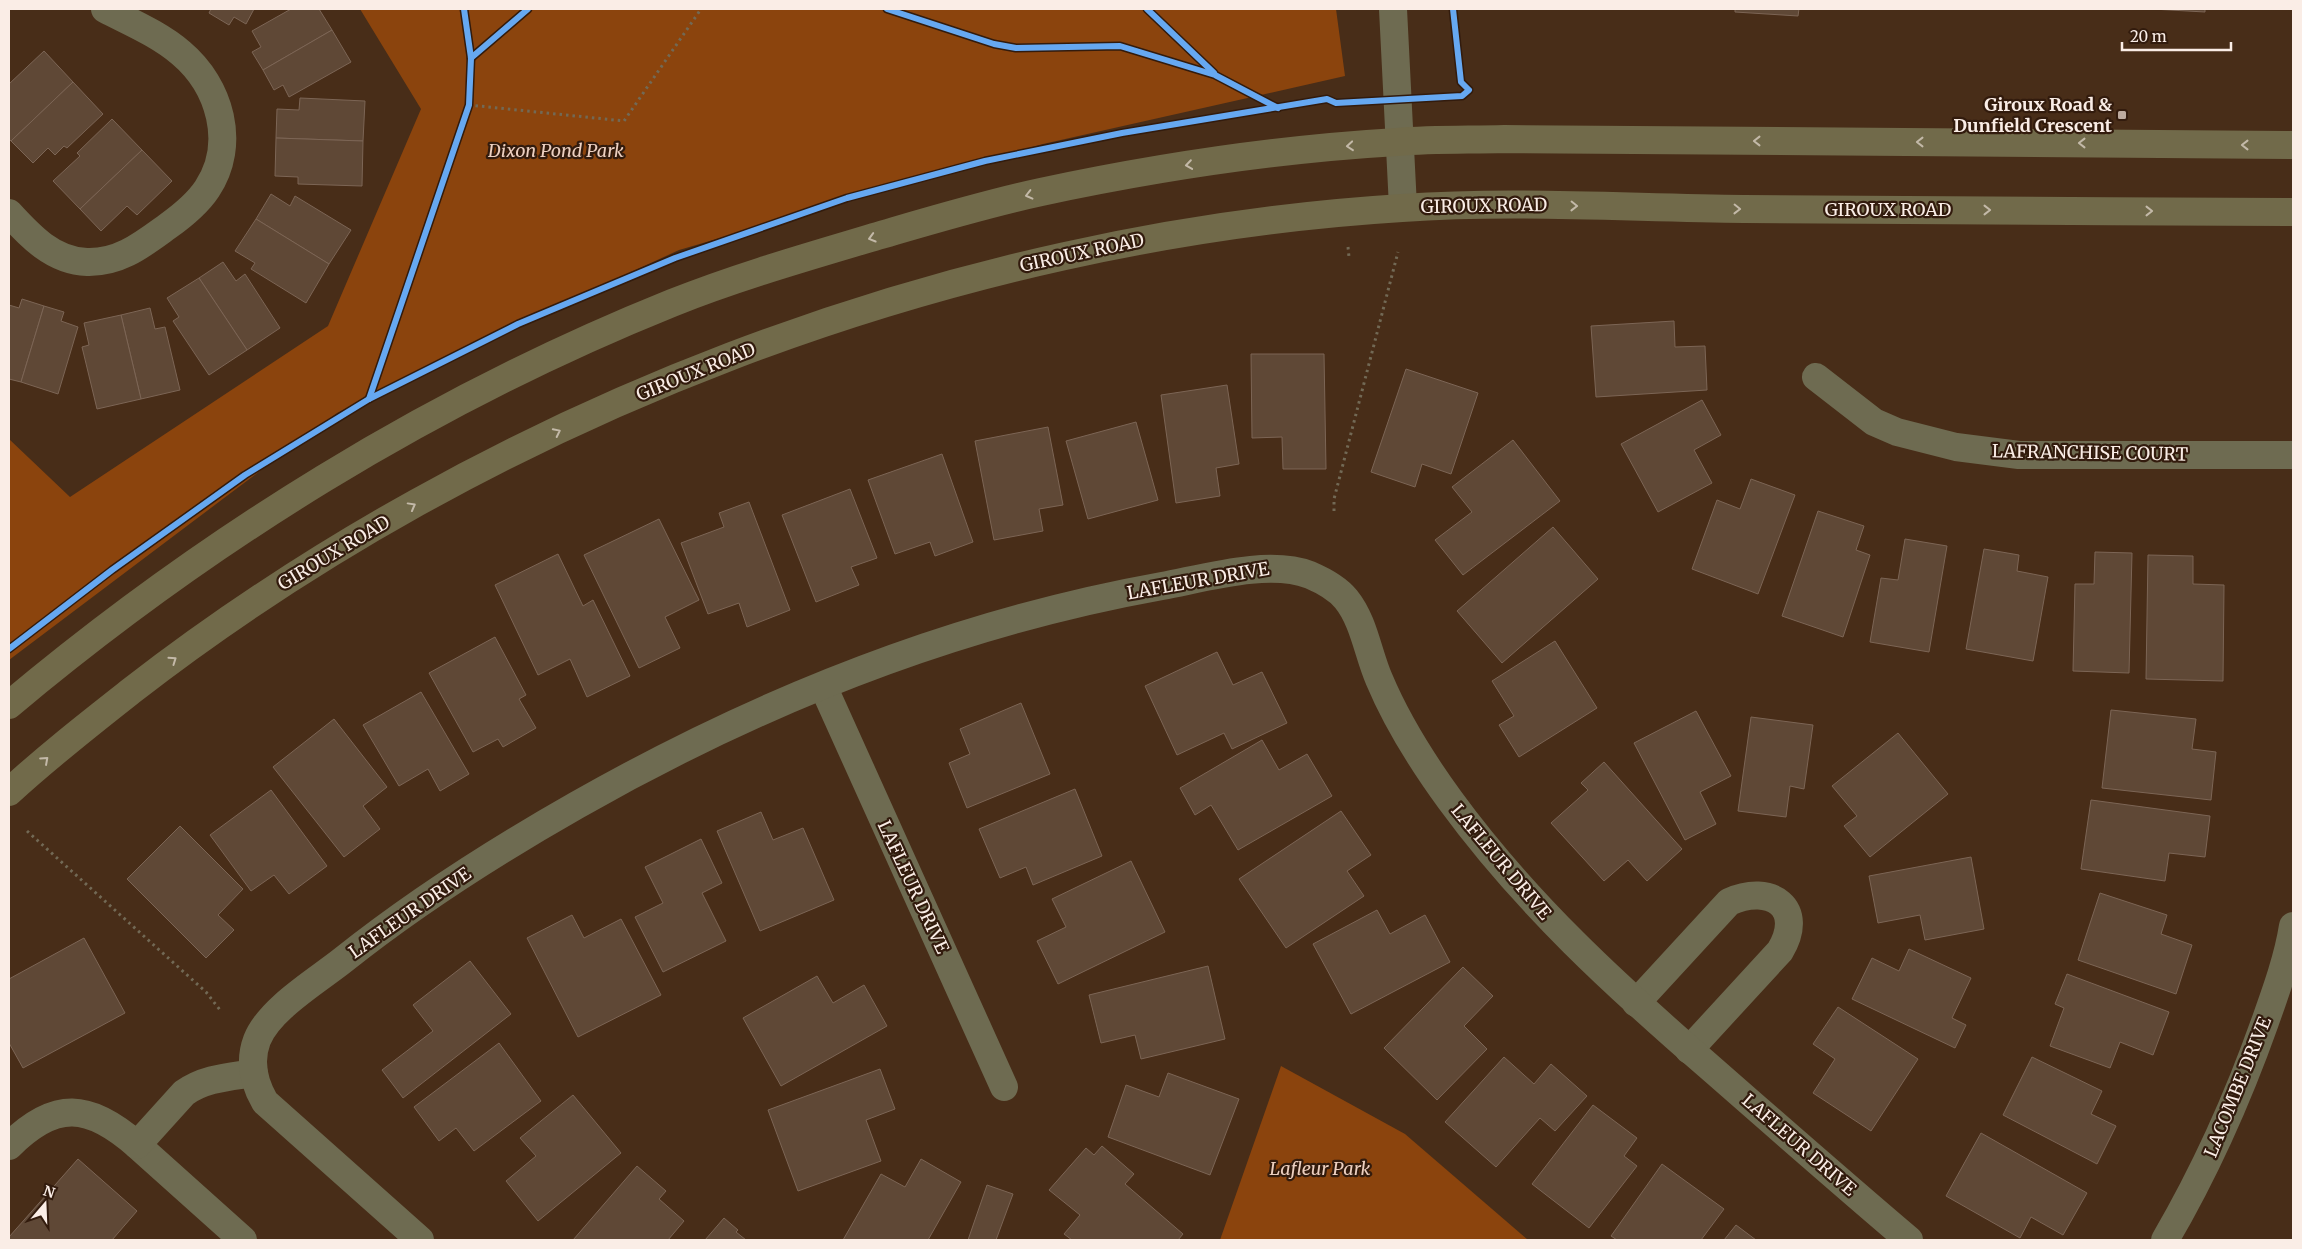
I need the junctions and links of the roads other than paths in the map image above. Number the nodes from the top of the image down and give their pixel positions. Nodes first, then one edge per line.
1 (105, 9) edge
2 (1393, 9) edge
3 (1399, 142) junction
4 (2293, 145) edge
5 (1403, 208) junction
6 (2293, 212) edge
7 (9, 213) edge
8 (1816, 377) dead end
9 (2293, 456) edge
10 (823, 686) junction
11 (9, 705) edge
12 (9, 792) edge
13 (2293, 931) edge
14 (1636, 1003) junction
15 (1689, 1050) junction
16 (254, 1073) junction
17 (1004, 1087) dead end
18 (137, 1145) junction
19 (9, 1146) edge
20 (243, 1240) edge
21 (420, 1240) edge
22 (1909, 1240) edge
23 (2165, 1240) edge

1 - 7 street
2 - 3 street
4 -> 3 main road
3 - 5 street
3 -> 11 main road
5 -> 6 main road, GIROUX ROAD
12 -> 5 main road, GIROUX ROAD
8 - 9 street, LAFRANCHISE COURT
10 - 14 street, LAFLEUR DRIVE
10 - 16 street, LAFLEUR DRIVE
10 - 17 street, LAFLEUR DRIVE
13 - 23 street, LACOMBE DRIVE
14 - 15 street, LAFLEUR DRIVE
14 - 15 street
15 - 22 street, LAFLEUR DRIVE
16 - 18 street
16 - 21 street, LAFLEUR DRIVE
18 - 19 street
18 - 20 street

